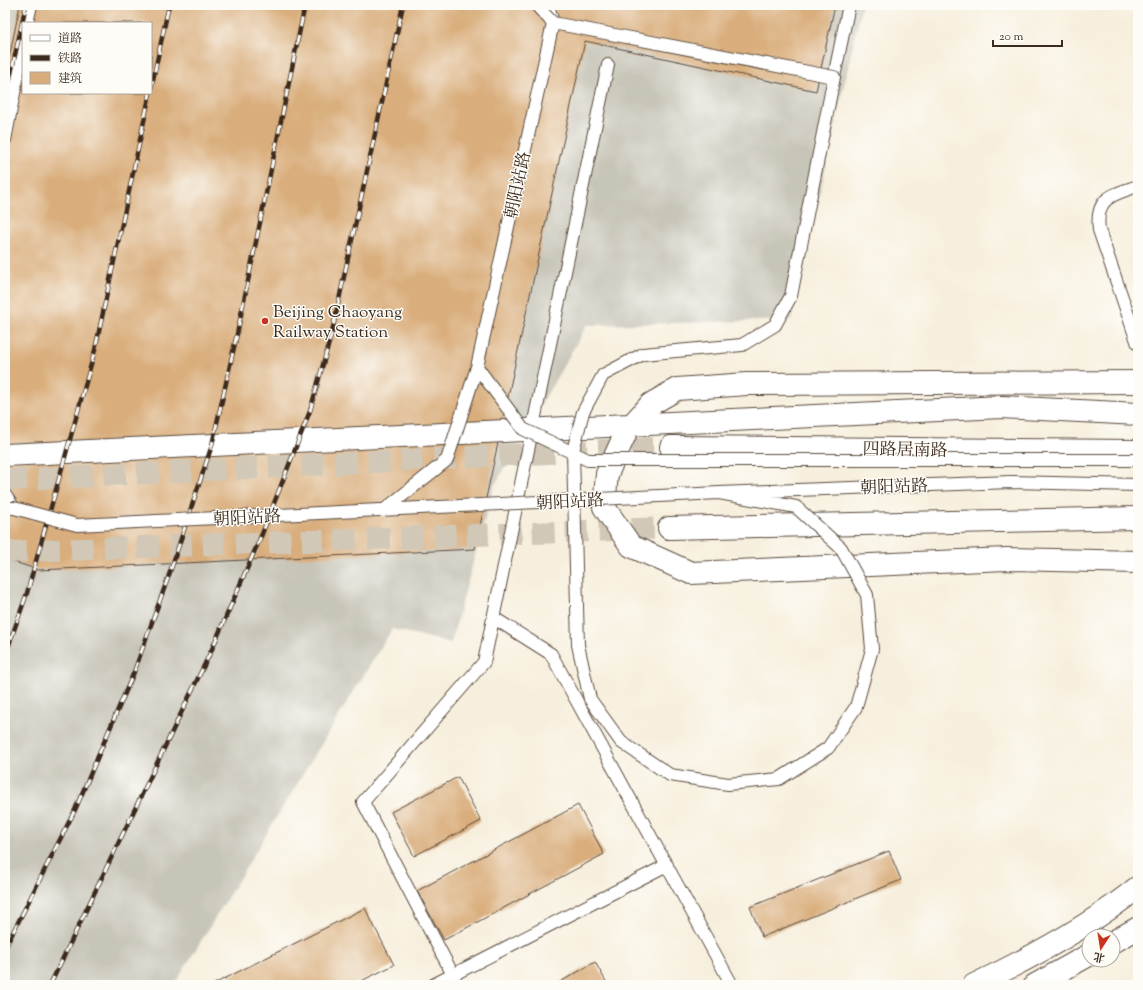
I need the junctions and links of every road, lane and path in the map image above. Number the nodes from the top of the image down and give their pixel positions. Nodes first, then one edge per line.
1 (31, 5) edge
2 (536, 5) edge
3 (548, 5) edge
4 (552, 5) edge
5 (849, 5) edge
6 (27, 22) edge
7 (553, 23) junction
8 (22, 51) edge
9 (608, 65) dead end
10 (834, 77) junction
11 (5, 140) edge
12 (1138, 186) edge
13 (1138, 344) edge
14 (477, 367) junction
15 (1138, 382) edge
16 (1138, 414) edge
17 (672, 447) tunnel mouth
18 (1138, 451) edge
19 (5, 455) edge
20 (1138, 460) edge
21 (1138, 485) edge
22 (719, 493) junction
23 (5, 495) edge
24 (10, 508) edge
25 (383, 510) junction
26 (1138, 518) edge
27 (669, 528) tunnel mouth
28 (1138, 562) edge
29 (494, 618) junction
30 (667, 865) junction
31 (1138, 886) edge
32 (1138, 928) edge
33 (1121, 938) edge
34 (1081, 959) edge
35 (452, 975) junction
36 (434, 985) edge
37 (732, 985) edge
38 (974, 985) edge
39 (1035, 985) edge

1 - 6 lane
2 - 7 lane, bridge
3 - 7 lane
4 - 7 lane
5 - 10 lane
7 - 10 lane, bridge
7 - 14 lane, 朝阳站路, bridge
8 - 11 lane
9 - 29 lane
10 - 22 lane, bridge
12 - 13 lane
14 - 20 lane, 朝阳站路, bridge
14 - 25 lane, bridge
15 - 28 street
16 - 19 street
17 - 18 street, 四路居南路
21 - 22 lane, 朝阳站路, bridge
22 - 25 lane, 朝阳站路, bridge
23 - 24 lane
24 - 25 lane, 朝阳站路, bridge
26 - 27 street
29 - 30 lane
29 - 35 lane
30 - 35 lane
30 - 37 lane
31 - 38 street
32 - 33 street
34 - 39 street
35 - 36 lane

